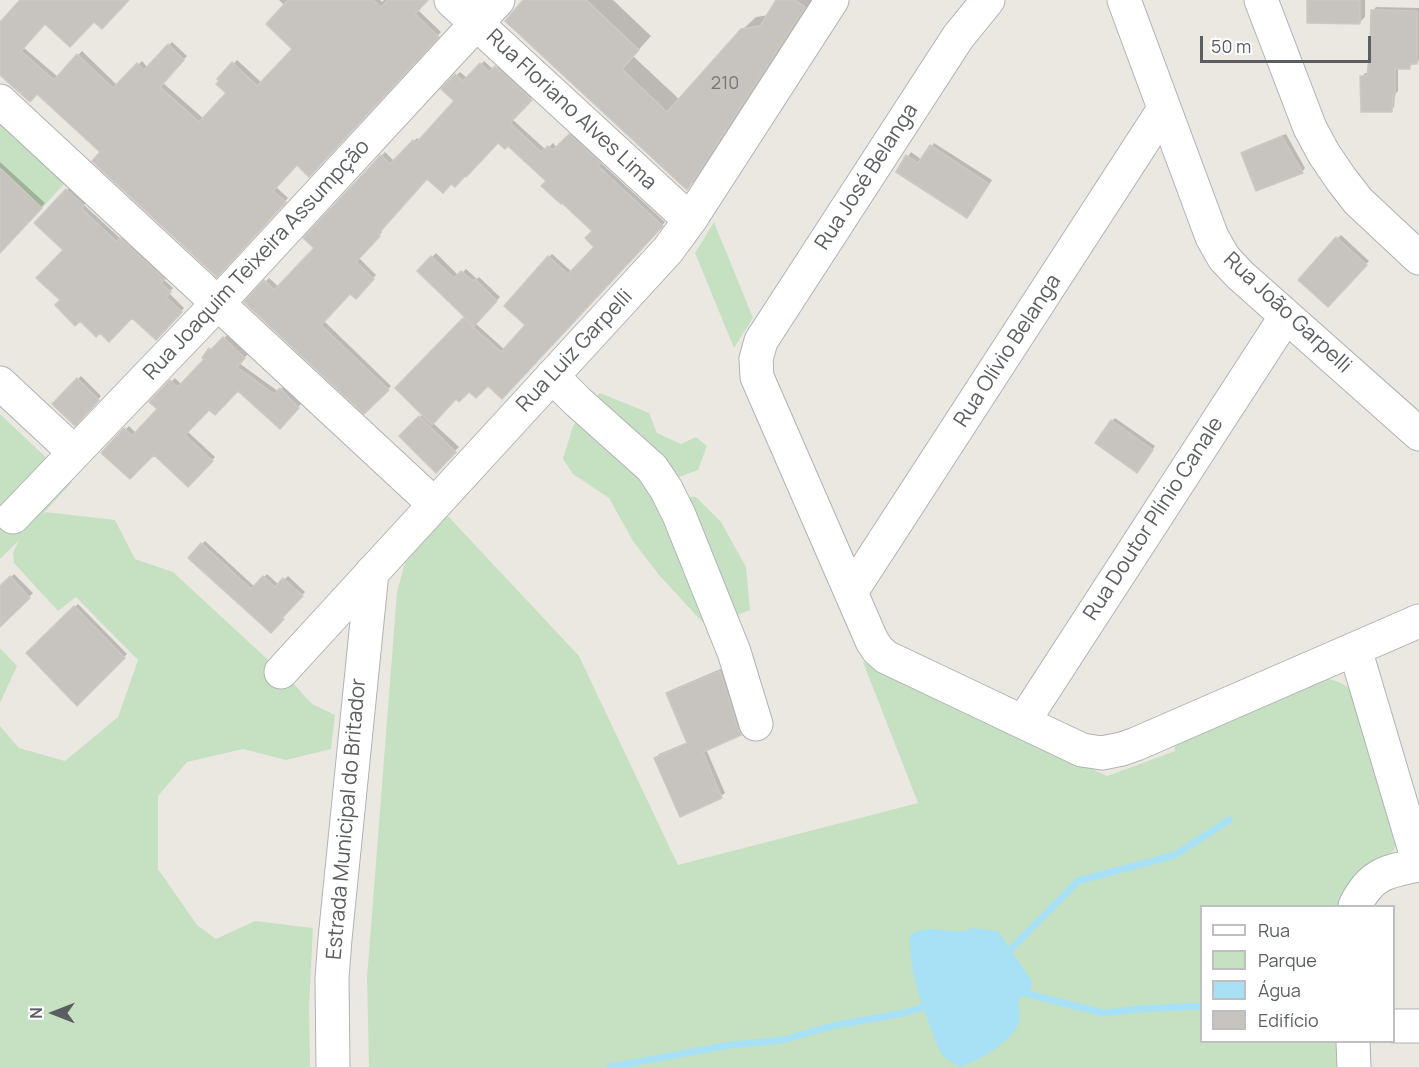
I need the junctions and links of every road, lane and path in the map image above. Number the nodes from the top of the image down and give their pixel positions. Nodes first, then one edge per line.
1 (451, 0) edge
2 (832, 0) edge
3 (988, 0) edge
4 (1124, 0) edge
5 (1261, 0) edge
6 (487, 12) edge
7 (0, 101) edge
8 (1164, 109) junction
9 (690, 220) junction
10 (1418, 253) edge
11 (219, 303) junction
12 (1286, 315) junction
13 (552, 376) junction
14 (0, 383) edge
15 (1419, 434) edge
16 (74, 452) junction
17 (434, 504) junction
18 (13, 517) dead end
19 (372, 572) junction
20 (851, 592) junction
21 (1419, 621) edge
22 (1355, 649) junction
23 (281, 672) dead end
24 (1023, 722) junction
25 (756, 724) dead end
26 (1419, 864) edge
27 (1356, 905) edge
28 (1395, 1026) edge
29 (1419, 1026) edge
30 (1353, 1043) edge
31 (333, 1067) edge
32 (1354, 1067) edge

1 - 6 street, Rua Floriano Alves Lima
2 - 9 street, Rua Luiz Garpelli
3 - 20 street, Rua José Belanga
4 - 8 street, Rua João Garpelli
5 - 10 street
6 - 9 street, Rua Floriano Alves Lima
6 - 11 street, Rua Joaquim Teixeira Assumpção
7 - 11 street
8 - 12 street, Rua João Garpelli
8 - 20 street, Rua Olívio Belanga
9 - 13 street, Rua Luiz Garpelli
11 - 16 street, Rua Joaquim Teixeira Assumpção
11 - 17 street
12 - 15 street, Rua João Garpelli
12 - 24 street, Rua Doutor Plínio Canale
13 - 17 street, Rua Luiz Garpelli
13 - 25 street
14 - 16 street
16 - 18 street, Rua Joaquim Teixeira Assumpção
17 - 19 street, Rua Luiz Garpelli
19 - 23 street, Rua Luiz Garpelli
19 - 31 street, Estrada Municipal do Britador
20 - 24 street
21 - 22 street
22 - 24 street
22 - 26 street
26 - 27 street
28 - 29 street
30 - 32 street

